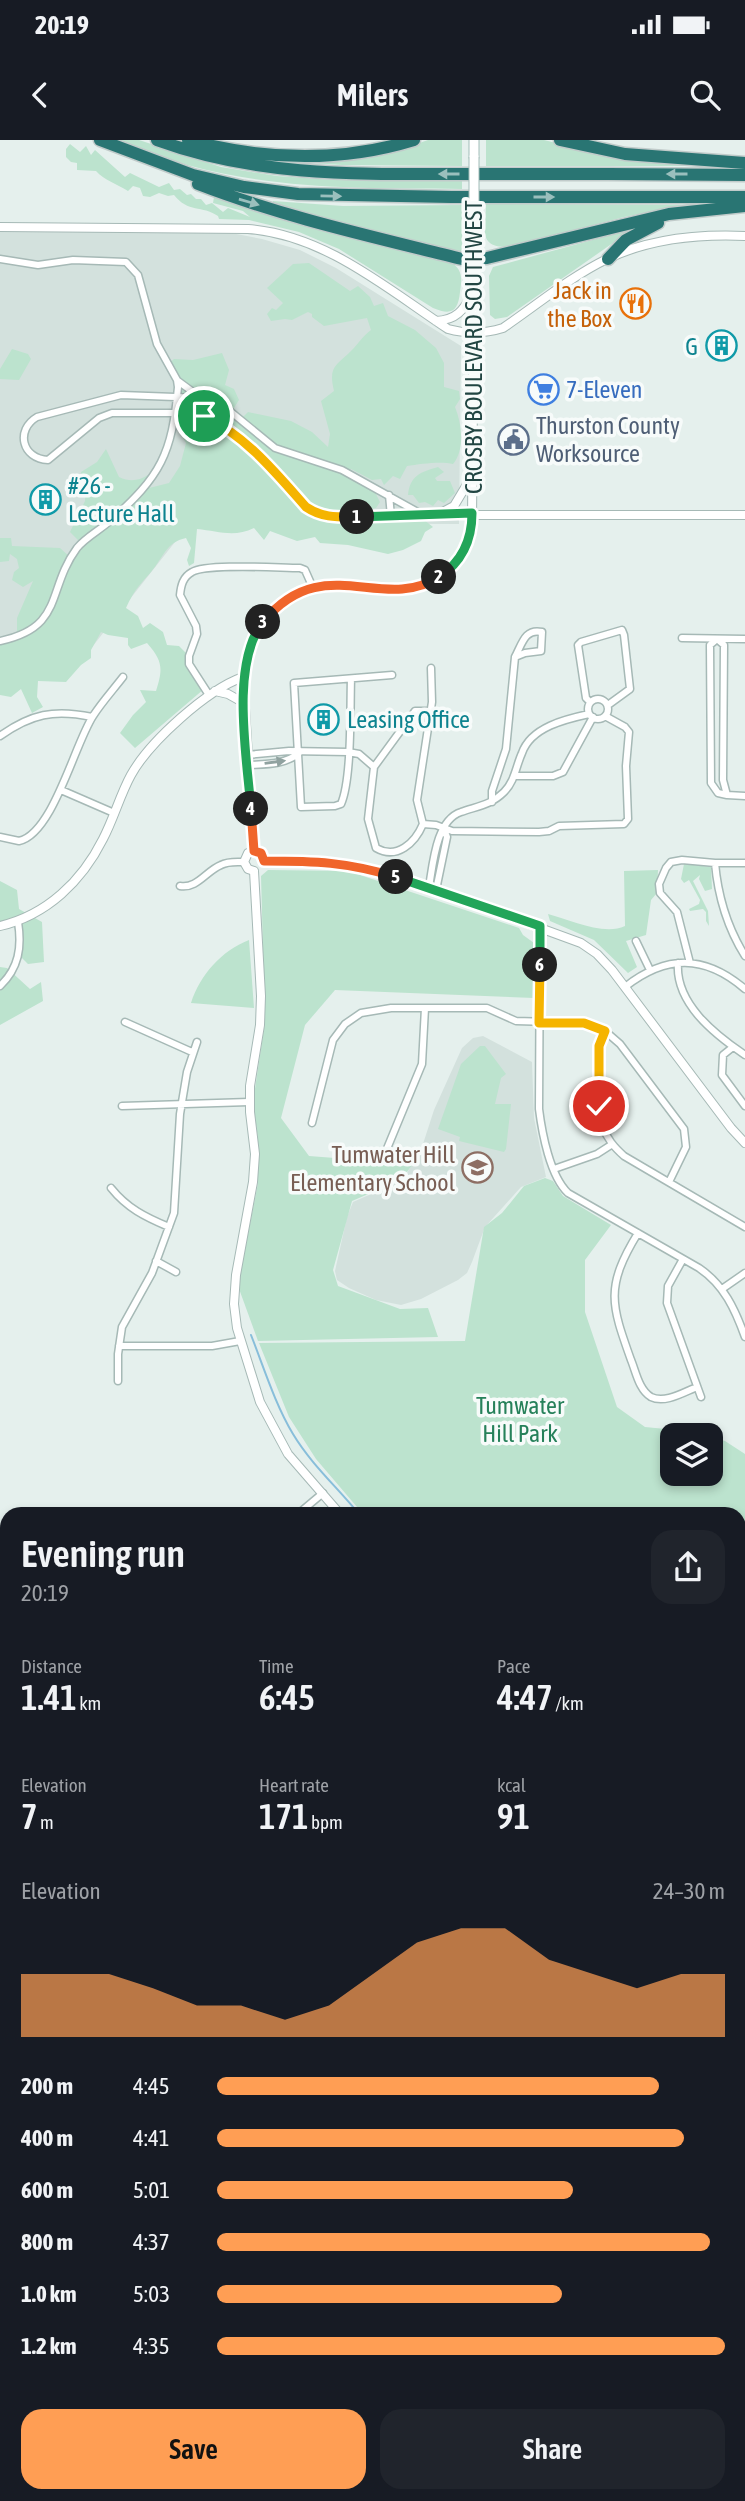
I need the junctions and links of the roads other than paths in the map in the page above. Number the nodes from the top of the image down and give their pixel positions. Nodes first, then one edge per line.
1 (100, 140) edge
2 (157, 140) edge
3 (188, 140) edge
4 (414, 140) edge
5 (474, 140) edge
6 (560, 140) edge
7 (588, 140) edge
8 (118, 148) junction
9 (728, 162) junction
10 (745, 163) edge
11 (745, 175) edge
12 (745, 197) edge
13 (745, 206) edge
14 (729, 208) junction
15 (0, 227) edge
16 (745, 236) edge
17 (0, 259) edge
18 (474, 259) junction
19 (608, 259) junction
20 (474, 291) junction
21 (436, 321) junction
22 (474, 333) junction
23 (177, 380) junction
24 (177, 397) junction
25 (202, 398) junction
26 (176, 413) junction
27 (473, 473) junction
28 (392, 496) junction
29 (472, 513) junction
30 (436, 514) junction
31 (424, 515) junction
32 (745, 515) edge
33 (392, 516) junction
34 (313, 588) junction
35 (682, 638) dead end
36 (717, 639) junction
37 (745, 639) edge
38 (0, 641) edge
39 (515, 657) junction
40 (431, 668) dead end
41 (392, 675) dead end
42 (123, 677) dead end
43 (243, 677) junction
44 (351, 678) junction
45 (212, 693) junction
46 (590, 702) junction
47 (244, 703) junction
48 (608, 705) junction
49 (431, 711) junction
50 (591, 716) junction
51 (605, 716) junction
52 (92, 717) junction
53 (0, 736) edge
54 (348, 752) junction
55 (299, 753) junction
56 (248, 760) junction
57 (374, 767) junction
58 (515, 776) junction
59 (61, 790) junction
60 (727, 794) junction
61 (745, 796) edge
62 (492, 802) junction
63 (114, 813) junction
64 (423, 824) junction
65 (444, 829) junction
66 (0, 837) edge
67 (254, 851) junction
68 (264, 861) junction
69 (244, 862) junction
70 (715, 863) junction
71 (745, 863) edge
72 (254, 871) junction
73 (180, 886) dead end
74 (432, 888) junction
75 (18, 922) junction
76 (0, 926) edge
77 (540, 926) junction
78 (636, 941) dead end
79 (745, 957) edge
80 (678, 963) junction
81 (690, 963) junction
82 (650, 970) junction
83 (0, 986) edge
84 (625, 987) junction
85 (745, 989) edge
86 (425, 1008) junction
87 (124, 1022) dead end
88 (539, 1023) junction
89 (605, 1031) junction
90 (197, 1042) dead end
91 (733, 1046) junction
92 (192, 1052) junction
93 (745, 1055) edge
94 (250, 1102) junction
95 (181, 1104) junction
96 (122, 1105) dead end
97 (745, 1106) edge
98 (312, 1123) dead end
99 (745, 1143) edge
100 (611, 1144) junction
101 (386, 1151) dead end
102 (554, 1169) junction
103 (669, 1182) junction
104 (111, 1188) dead end
105 (169, 1227) junction
106 (745, 1227) edge
107 (638, 1234) junction
108 (683, 1259) junction
109 (156, 1261) junction
110 (176, 1272) dead end
111 (745, 1273) edge
112 (722, 1289) junction
113 (745, 1337) edge
114 (240, 1341) junction
115 (119, 1346) junction
116 (118, 1381) dead end
117 (697, 1387) junction
118 (701, 1397) dead end
119 (323, 1493) junction
120 (306, 1507) edge
121 (335, 1507) edge

1 - 8 highway
11 -> 2 highway
3 - 4 highway
5 - 18 main road, CROSBY BOULEVARD SOUTHWEST, bridge
6 - 9 highway
7 - 9 highway
8 -> 12 highway
8 -> 18 highway
9 - 10 highway
13 - 14 highway
14 - 18 highway
14 - 19 highway
15 - 21 street
16 - 19 street
17 - 23 street
18 - 20 street, CROSBY BOULEVARD SOUTHWEST
19 - 22 street
20 - 21 street
20 - 22 street, CROSBY BOULEVARD SOUTHWEST
21 - 22 street
22 - 27 street, CROSBY BOULEVARD SOUTHWEST
23 - 24 street
23 - 25 street
24 - 25 street
24 - 26 street
24 - 26 street
25 - 28 street
26 - 33 street
26 - 38 street
27 - 29 street, CROSBY BOULEVARD SOUTHWEST
27 - 30 street
28 - 31 street
28 - 33 street
29 - 30 street
29 - 32 street
29 - 34 street, CROSBY BOULEVARD SOUTHWEST
30 - 31 street
31 - 33 street
34 - 43 street, CROSBY BOULEVARD SOUTHWEST
34 - 45 street
35 - 36 street
36 - 37 street
36 - 60 street
36 - 60 street
39 - 39 street
39 - 62 street
40 - 49 street
41 - 44 street
42 - 52 street
43 - 45 street
43 - 47 street, CROSBY BOULEVARD SOUTHWEST
44 - 54 street
44 - 55 street
45 - 47 street
45 - 63 street
46 - 48 street
46 - 48 street
46 - 50 street
47 - 56 street, CROSBY BOULEVARD SOUTHWEST
48 - 51 street
49 - 57 street
49 - 64 street
50 - 51 street
50 - 58 street
50 - 58 street
51 - 65 street
52 - 53 street
52 - 59 street
54 - 55 street
54 - 55 street
54 - 57 street
55 - 56 street
56 - 67 street, CROSBY BOULEVARD SOUTHWEST
57 - 64 street
58 - 62 street
59 - 63 street
59 - 66 street
60 - 61 street
62 - 65 street
63 - 75 street
64 - 65 street
65 - 74 street
67 - 68 street
67 - 69 street
68 - 72 street
68 - 74 street
69 - 72 street
69 - 73 street
70 - 71 street
70 - 79 street
70 - 81 street
72 - 94 street
74 - 77 street
75 - 76 street
75 - 83 street
77 - 84 street
77 - 88 street
78 - 82 street
80 - 81 street
80 - 82 street
80 - 91 street
81 - 85 street
82 - 84 street
84 - 99 street
86 - 88 street
86 - 98 street
86 - 101 street
87 - 92 street
88 - 89 street
88 - 102 street
89 - 100 street
89 - 103 street
90 - 92 street
91 - 93 street
91 - 97 street
92 - 95 street
94 - 95 street
94 - 114 street
95 - 96 street
95 - 105 street
100 - 102 street
100 - 103 street
102 - 107 street
103 - 106 street
104 - 105 street
105 - 109 street
107 - 108 street
107 - 117 street
108 - 112 street
108 - 117 street
109 - 110 street
109 - 115 street
111 - 112 street
112 - 113 street
114 - 115 street
114 - 119 street
115 - 116 street
117 - 118 street
119 - 120 street
119 - 121 street

